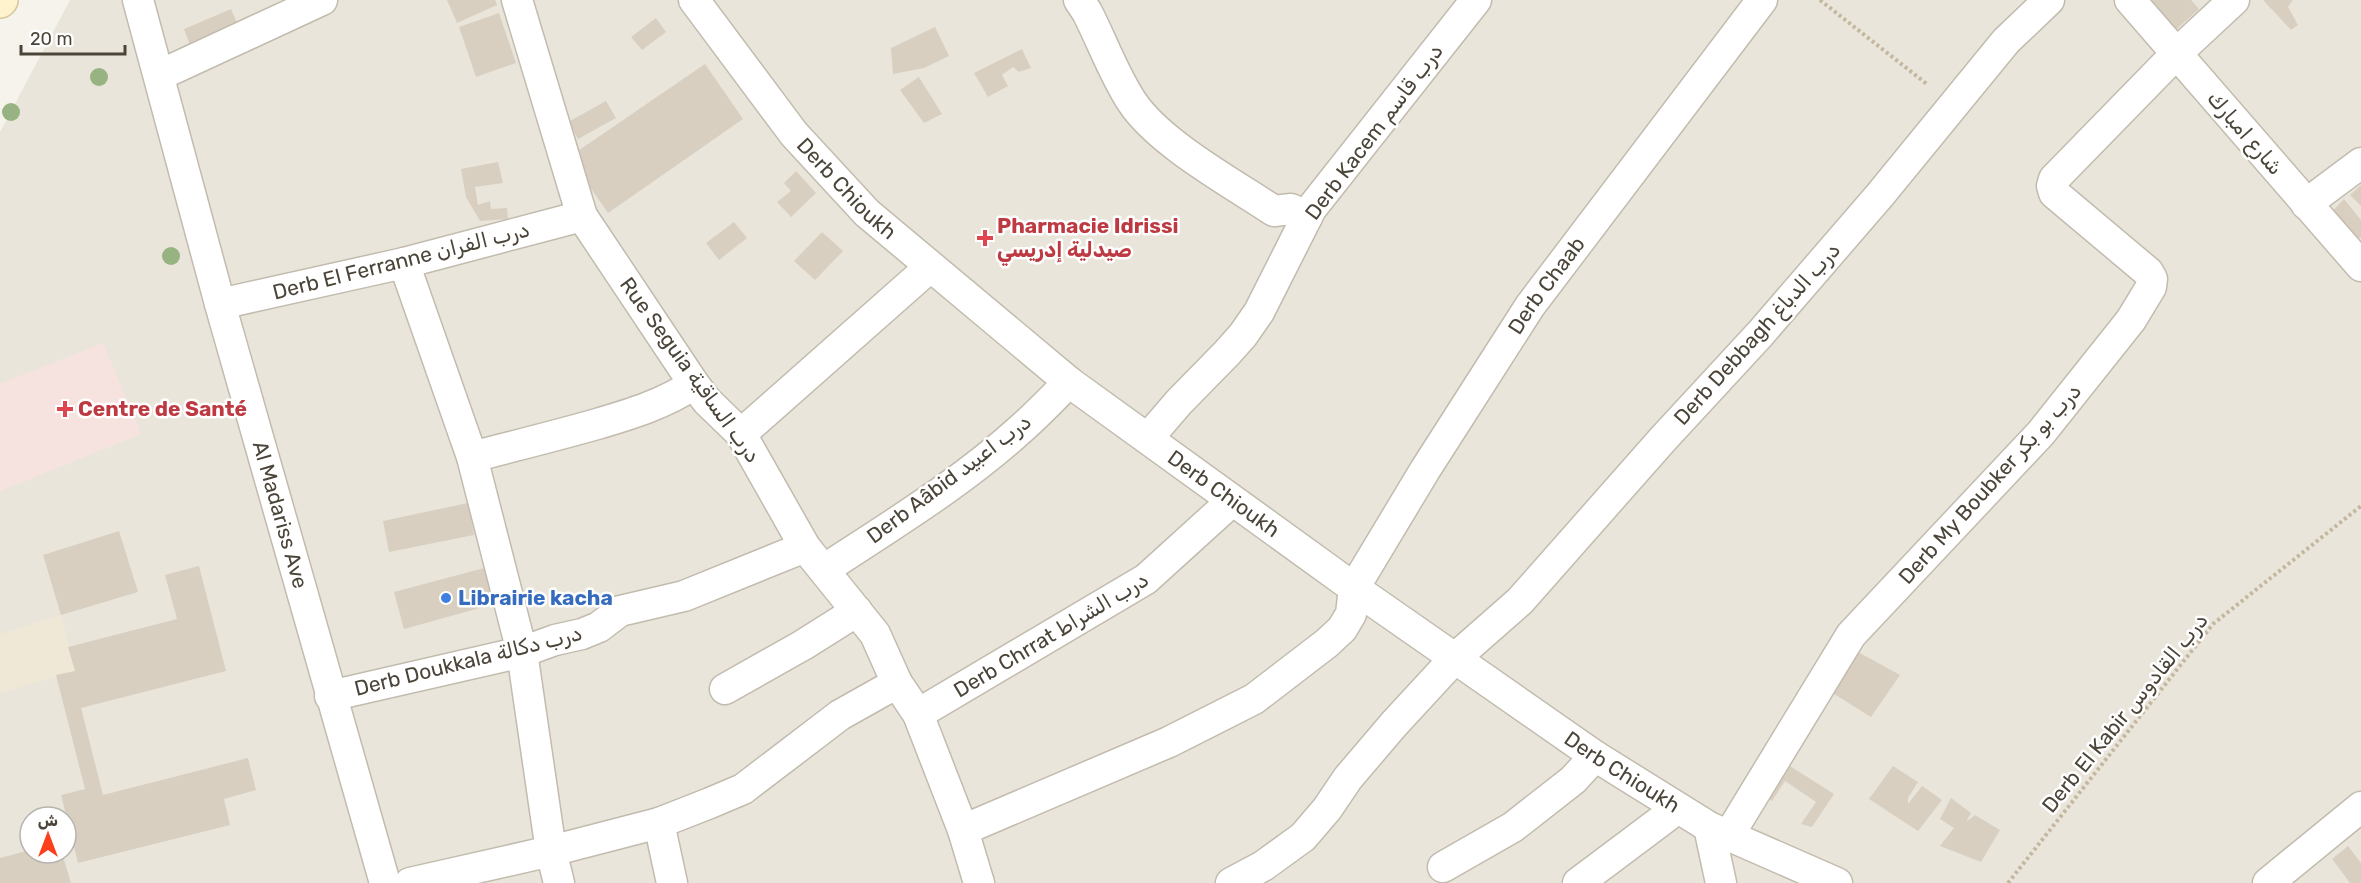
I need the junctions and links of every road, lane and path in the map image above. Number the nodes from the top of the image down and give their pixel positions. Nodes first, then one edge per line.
1 (138, 0) edge
2 (322, 0) edge
3 (518, 0) edge
4 (694, 0) edge
5 (1079, 0) edge
6 (1476, 0) edge
7 (1762, 0) edge
8 (1820, 0) edge
9 (2049, 0) edge
10 (2130, 0) edge
11 (2234, 0) edge
12 (2177, 53) junction
13 (160, 75) junction
14 (1952, 105) junction
15 (2361, 163) edge
16 (2306, 204) junction
17 (582, 216) junction
18 (1307, 216) junction
19 (404, 263) junction
20 (2361, 266) edge
21 (930, 267) junction
22 (219, 304) junction
23 (1069, 382) junction
24 (694, 384) junction
25 (741, 434) junction
26 (1148, 438) junction
27 (472, 457) junction
28 (1232, 501) junction
29 (2361, 506) edge
30 (805, 547) junction
31 (825, 569) junction
32 (1354, 588) junction
33 (857, 611) junction
34 (522, 652) junction
35 (1454, 659) junction
36 (897, 682) junction
37 (725, 689) dead end
38 (330, 696) junction
39 (918, 714) junction
40 (1596, 756) junction
41 (2361, 807) edge
42 (1678, 808) junction
43 (659, 823) junction
44 (963, 830) junction
45 (1719, 831) junction
46 (551, 851) junction
47 (1443, 867) dead end
48 (385, 883) edge
49 (410, 883) edge
50 (559, 883) edge
51 (672, 883) edge
52 (979, 883) edge
53 (1231, 883) edge
54 (1578, 883) edge
55 (1721, 883) edge
56 (1837, 883) edge
57 (2008, 883) edge
58 (2268, 883) edge

1 - 13 street, Al Madariss Ave
2 - 13 street
3 - 17 street, Rue Seguia درب الساقية
4 - 21 street, Derb Chioukh
5 - 18 street
6 - 18 street, Derb Kacem درب قاسم
7 - 32 street, Derb Chaab
8 - 14 path
9 - 14 street, Derb Debbagh درب الدباغ
10 - 12 street, شارع امبارك
11 - 12 street
12 - 16 street, شارع امبارك
12 - 45 street, Derb My Boubker درب بو بكر
13 - 22 street, Al Madariss Ave
14 - 35 street, Derb Debbagh درب الدباغ
15 - 16 street
16 - 20 street, شارع امبارك
17 - 19 street, Derb El Ferranne درب الفران
17 - 24 street, Rue Seguia درب الساقية
18 - 26 street, Derb Kacem درب قاسم
19 - 22 street, Derb El Ferranne درب الفران
19 - 27 street
21 - 23 street, Derb Chioukh
21 - 25 street
22 - 38 street, Al Madariss Ave
23 - 26 street, Derb Chioukh
23 - 31 street, Derb Aâbid درب اعبيد
24 - 25 street, Rue Seguia درب الساقية
24 - 27 street
25 - 30 street, Rue Seguia درب الساقية
26 - 28 street, Derb Chioukh
27 - 34 street
28 - 32 street, Derb Chioukh
28 - 39 street, Derb Chrrat درب الشراط
29 - 57 path, Derb El Kabir درب القادوس
30 - 31 street, Rue Seguia درب الساقية
30 - 34 street, Derb Doukkala درب دكالة
31 - 33 street, Rue Seguia درب الساقية
32 - 35 street, Derb Chioukh
32 - 44 street
33 - 36 street, Rue Seguia درب الساقية
33 - 37 street
34 - 38 street, Derb Doukkala درب دكالة
34 - 46 street
35 - 40 street, Derb Chioukh
35 - 53 street, Derb Debbagh درب الدباغ
36 - 39 street, Rue Seguia درب الساقية
36 - 43 street
38 - 48 street, Al Madariss Ave
39 - 44 street, Rue Seguia درب الساقية
40 - 42 street, Derb Chioukh
40 - 47 street
41 - 58 street
42 - 45 street, Derb Chioukh
42 - 54 street
43 - 46 street
43 - 51 street
44 - 52 street, Rue Seguia درب الساقية
45 - 55 street
45 - 56 street, Derb Chioukh
46 - 49 street
46 - 50 street

